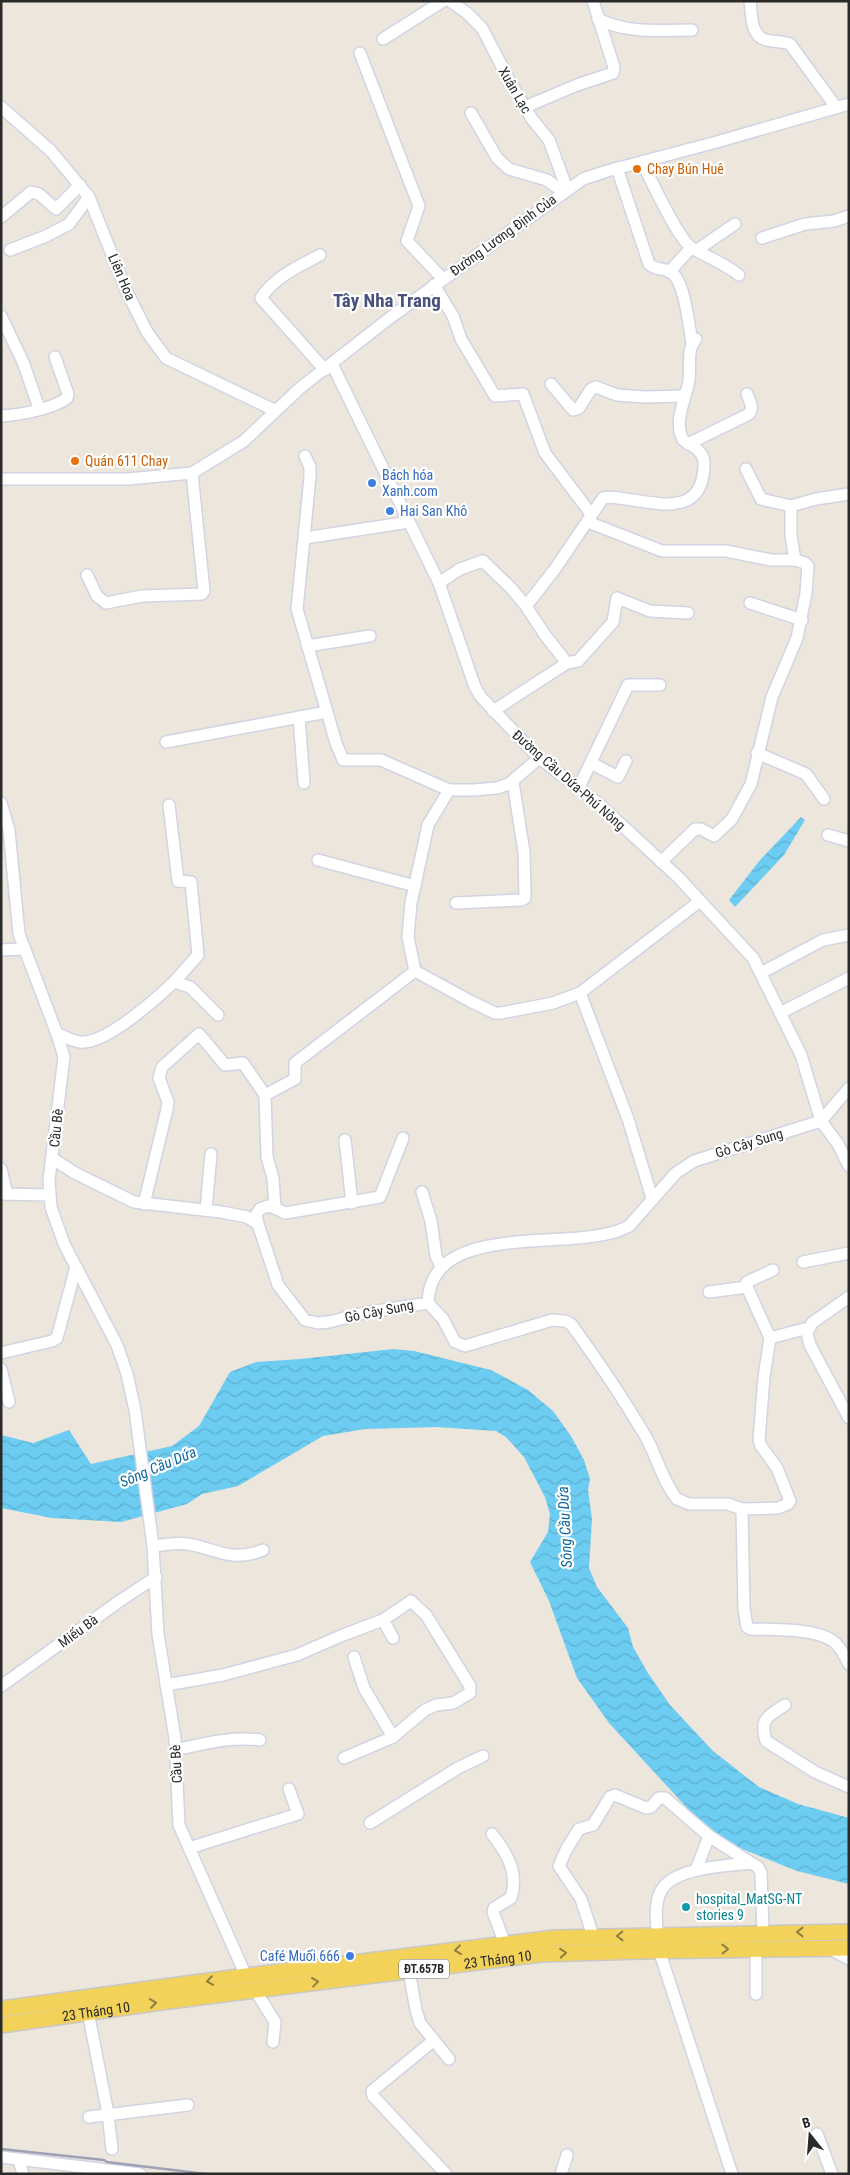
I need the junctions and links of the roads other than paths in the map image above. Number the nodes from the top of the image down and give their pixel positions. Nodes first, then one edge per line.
1 (443, 1) edge
2 (450, 1) edge
3 (593, 1) edge
4 (750, 1) edge
5 (598, 19) junction
6 (692, 30) dead end
7 (383, 39) dead end
8 (360, 53) dead end
9 (849, 104) edge
10 (1, 107) edge
11 (836, 107) junction
12 (525, 108) junction
13 (471, 114) dead end
14 (642, 162) junction
15 (617, 168) junction
16 (80, 185) junction
17 (565, 191) junction
18 (89, 197) junction
19 (849, 216) edge
20 (1, 217) edge
21 (735, 224) dead end
22 (762, 238) dead end
23 (694, 249) junction
24 (10, 250) dead end
25 (320, 255) dead end
26 (669, 272) junction
27 (739, 274) dead end
28 (438, 282) junction
29 (1, 316) edge
30 (55, 357) dead end
31 (329, 367) junction
32 (551, 384) dead end
33 (747, 394) dead end
34 (684, 396) junction
35 (40, 408) junction
36 (274, 410) junction
37 (1, 416) edge
38 (688, 444) junction
39 (305, 456) dead end
40 (746, 469) dead end
41 (192, 473) junction
42 (1, 479) edge
43 (849, 494) edge
44 (791, 506) junction
45 (590, 518) junction
46 (409, 522) junction
47 (305, 538) junction
48 (795, 560) junction
49 (87, 576) dead end
50 (439, 583) junction
51 (750, 603) dead end
52 (526, 606) junction
53 (688, 613) dead end
54 (802, 620) junction
55 (370, 636) dead end
56 (307, 646) junction
57 (568, 663) junction
58 (660, 685) dead end
59 (493, 711) junction
60 (327, 712) junction
61 (299, 717) junction
62 (166, 742) dead end
63 (757, 753) junction
64 (539, 758) junction
65 (626, 761) dead end
66 (591, 763) junction
67 (513, 782) junction
68 (304, 783) dead end
69 (580, 787) junction
70 (448, 790) junction
71 (824, 799) dead end
72 (1, 803) edge
73 (169, 805) dead end
74 (828, 835) dead end
75 (849, 841) edge
76 (318, 860) dead end
77 (661, 862) junction
78 (415, 886) junction
79 (700, 901) junction
80 (456, 903) dead end
81 (849, 934) edge
82 (24, 949) junction
83 (1, 950) edge
84 (415, 972) junction
85 (761, 973) junction
86 (849, 978) edge
87 (174, 982) junction
88 (580, 994) junction
89 (782, 1012) junction
90 (218, 1015) dead end
91 (57, 1034) junction
92 (849, 1088) edge
93 (265, 1095) junction
94 (821, 1121) junction
95 (403, 1138) dead end
96 (345, 1140) dead end
97 (211, 1154) dead end
98 (53, 1159) junction
99 (849, 1166) edge
100 (1, 1169) edge
101 (422, 1192) dead end
102 (4, 1194) edge
103 (49, 1195) junction
104 (652, 1198) junction
105 (352, 1203) junction
106 (144, 1204) junction
107 (275, 1208) junction
108 (206, 1210) junction
109 (258, 1224) junction
110 (849, 1253) edge
111 (803, 1262) dead end
112 (441, 1266) junction
113 (76, 1267) junction
114 (773, 1270) dead end
115 (747, 1287) junction
116 (709, 1292) dead end
117 (849, 1297) edge
118 (428, 1303) junction
119 (808, 1328) junction
120 (770, 1338) junction
121 (1, 1353) edge
122 (1, 1369) edge
123 (9, 1402) dead end
124 (849, 1418) edge
125 (742, 1509) junction
126 (153, 1543) junction
127 (263, 1550) dead end
128 (156, 1577) junction
129 (383, 1620) junction
130 (393, 1638) dead end
131 (354, 1657) dead end
132 (849, 1664) edge
133 (166, 1685) junction
134 (1, 1686) edge
135 (785, 1705) dead end
136 (393, 1737) junction
137 (260, 1740) dead end
138 (175, 1750) junction
139 (483, 1756) dead end
140 (344, 1758) dead end
141 (849, 1786) edge
142 (289, 1789) dead end
143 (370, 1823) dead end
144 (492, 1834) dead end
145 (709, 1836) junction
146 (189, 1848) junction
147 (752, 1863) junction
148 (696, 1870) junction
149 (763, 1932) junction
150 (849, 1932) edge
151 (593, 1936) junction
152 (658, 1943) junction
153 (505, 1944) junction
154 (828, 1948) junction
155 (849, 1948) edge
156 (756, 1949) junction
157 (849, 1959) edge
158 (410, 1971) junction
159 (246, 1976) junction
160 (254, 1990) junction
161 (756, 1994) dead end
162 (1, 2009) edge
163 (88, 2012) junction
164 (1, 2025) edge
165 (433, 2041) junction
166 (273, 2042) dead end
167 (449, 2059) dead end
168 (188, 2105) dead end
169 (108, 2114) junction
170 (89, 2117) dead end
171 (817, 2134) dead end
172 (112, 2149) dead end
173 (567, 2155) dead end
174 (1, 2157) edge
175 (19, 2160) junction
176 (108, 2172) edge
177 (23, 2174) edge
178 (140, 2174) edge
179 (446, 2174) edge
180 (561, 2174) edge
181 (732, 2174) edge
182 (832, 2174) edge

1 - 7 street
2 - 12 street, Xuân Lạc
3 - 5 street
4 - 11 street
5 - 6 street
5 - 12 street
8 - 28 street
9 - 11 street, Đường Lương Định Của
10 - 16 street, Liên Hoa
11 - 14 street, Đường Lương Định Của
12 - 17 street, Xuân Lạc
13 - 17 street
14 - 15 street, Đường Lương Định Của
14 - 23 street
15 - 17 street, Đường Lương Định Của
15 - 26 street
16 - 18 street, Liên Hoa
16 - 20 street
17 - 28 street, Đường Lương Định Của
18 - 24 street
18 - 36 street, Liên Hoa
19 - 22 street
21 - 23 street
23 - 26 street
23 - 27 street
25 - 31 street, Đường Cầu Dứa-Phú Nông
26 - 34 street
28 - 31 street, Đường Lương Định Của
28 - 45 street
29 - 35 street
30 - 35 street
31 - 36 street, Đường Lương Định Của
31 - 46 street, Đường Cầu Dứa-Phú Nông
32 - 34 street
33 - 38 street
34 - 38 street
35 - 37 street
36 - 41 street, Đường Lương Định Của
38 - 45 street
39 - 47 street
40 - 44 street
41 - 42 street, Đường Lương Định Của
41 - 49 street
43 - 44 street
44 - 48 street
45 - 48 street
45 - 52 street
46 - 47 street
46 - 50 street, Đường Cầu Dứa-Phú Nông
47 - 56 street
48 - 54 street
50 - 52 street
50 - 59 street, Đường Cầu Dứa-Phú Nông
51 - 54 street
52 - 57 street
53 - 57 street
54 - 63 street
55 - 56 street
56 - 60 street
57 - 59 street
58 - 66 street
59 - 64 street, Đường Cầu Dứa-Phú Nông
60 - 61 street
60 - 70 street
61 - 62 street
61 - 68 street
63 - 71 street
63 - 77 street
64 - 67 street
64 - 69 street, Đường Cầu Dứa-Phú Nông
65 - 66 street
66 - 69 street
67 - 70 street
67 - 80 street
69 - 77 street, Đường Cầu Dứa-Phú Nông
70 - 78 street
72 - 82 street, Cầu Bè
73 - 87 street
74 - 75 street
76 - 78 street
77 - 79 street, Đường Cầu Dứa-Phú Nông
78 - 84 street
79 - 85 street, Đường Cầu Dứa-Phú Nông
79 - 88 street
81 - 85 street
82 - 83 street
82 - 91 street, Cầu Bè
84 - 88 street
84 - 93 street
85 - 89 street, Đường Cầu Dứa-Phú Nông
86 - 89 street
87 - 90 street
87 - 91 street
88 - 104 street
89 - 94 street, Đường Cầu Dứa-Phú Nông
91 - 98 street, Cầu Bè
92 - 94 street
93 - 106 street
93 - 107 street
94 - 99 street, Đường Cầu Dứa-Phú Nông
94 - 104 street, Gò Cây Sung
95 - 105 street
96 - 105 street
97 - 108 street
98 - 103 street, Cầu Bè
98 - 106 street
100 - 102 street
101 - 112 street
102 - 103 street
103 - 113 street, Cầu Bè
104 - 112 street, Gò Cây Sung
105 - 107 street
106 - 108 street
107 - 109 street
108 - 109 street
109 - 118 street, Gò Cây Sung
110 - 111 street
112 - 118 street, Gò Cây Sung
113 - 121 street
113 - 126 street, Cầu Bè
114 - 115 street
115 - 116 street
115 - 120 street
117 - 119 street
118 - 125 street
119 - 120 street
119 - 124 street
120 - 125 street
122 - 123 street
125 - 132 street
126 - 127 street
126 - 128 street, Cầu Bè
128 - 133 street, Cầu Bè
128 - 134 street, Miếu Bà
129 - 130 street
129 - 133 street
129 - 136 street
131 - 136 street
133 - 138 street, Cầu Bè
135 - 141 street
136 - 140 street
137 - 138 street
138 - 146 street, Cầu Bè
139 - 143 street
142 - 146 street
144 - 153 street
145 - 147 street
145 - 148 street
145 - 151 street
146 - 159 street, Cầu Bè
147 - 148 street
147 - 149 street
148 - 152 street
150 -> 149 main road, 23 Tháng 10 / ĐT.657B
149 - 152 main road, 23 Tháng 10 / ĐT.657B
152 -> 151 main road, 23 Tháng 10 / ĐT.657B
151 - 153 main road, 23 Tháng 10 / ĐT.657B
152 -> 156 main road, 23 Tháng 10 / ĐT.657B
158 -> 152 main road, 23 Tháng 10 / ĐT.657B
152 - 181 street
153 -> 159 main road, 23 Tháng 10 / ĐT.657B
154 - 155 main road, 23 Tháng 10 / ĐT.657B
154 - 156 main road, 23 Tháng 10 / ĐT.657B
154 - 157 street
156 - 161 street
160 -> 158 main road, 23 Tháng 10 / ĐT.657B
158 - 165 street
159 - 160 main road
159 -> 162 main road, 23 Tháng 10 / ĐT.657B
163 -> 160 main road, 23 Tháng 10 / ĐT.657B
160 - 166 street
163 - 164 main road, 23 Tháng 10 / ĐT.657B
163 - 169 street
165 - 167 street
165 - 179 street
168 - 169 street
169 - 170 street
169 - 172 street
171 - 182 street
173 - 180 street
174 - 175 street
175 - 176 street
175 - 177 street
176 - 178 street

